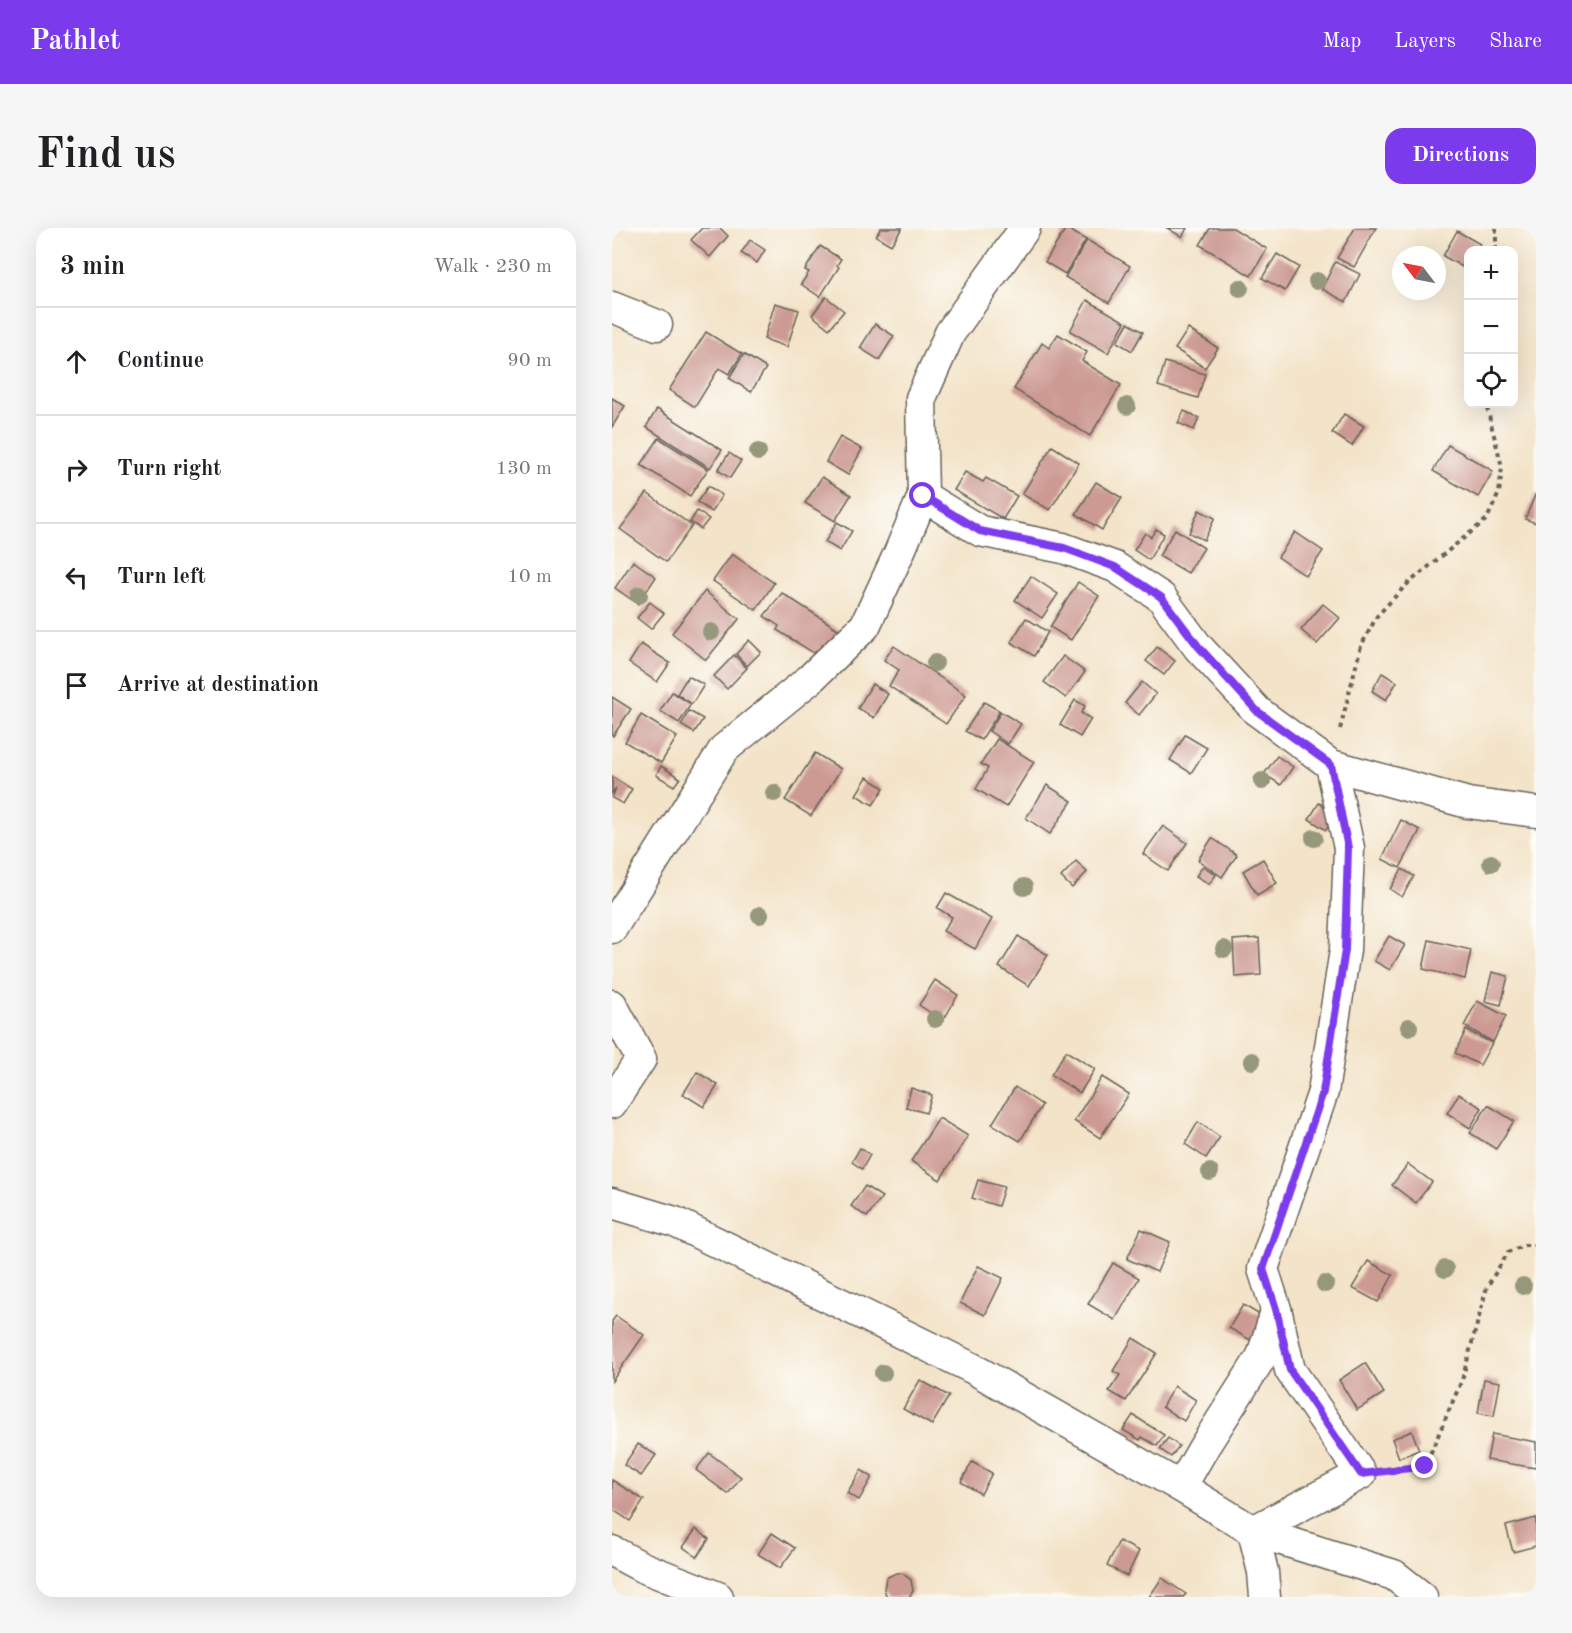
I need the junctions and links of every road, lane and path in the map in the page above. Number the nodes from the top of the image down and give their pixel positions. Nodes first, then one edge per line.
1 (1025, 228) edge
2 (1496, 228) edge
3 (1496, 246) edge
4 (612, 307) edge
5 (657, 325) dead end
6 (1487, 408) edge
7 (923, 496) junction
8 (1331, 765) junction
9 (1536, 812) edge
10 (612, 928) edge
11 (612, 1005) edge
12 (612, 1103) edge
13 (612, 1203) edge
14 (1536, 1245) edge
15 (1276, 1309) junction
16 (1361, 1474) junction
17 (1181, 1487) junction
18 (1253, 1531) junction
19 (612, 1551) edge
20 (718, 1597) edge
21 (1265, 1597) edge
22 (1422, 1597) edge

1 - 7 street
2 - 3 path
4 - 5 street
6 - 8 path
7 - 8 street
7 - 10 street
8 - 9 street
8 - 15 street
11 - 12 street
13 - 17 street
14 - 16 path
15 - 16 street
15 - 17 street
16 - 18 street
17 - 18 street
18 - 21 street
18 - 22 street
19 - 20 street

